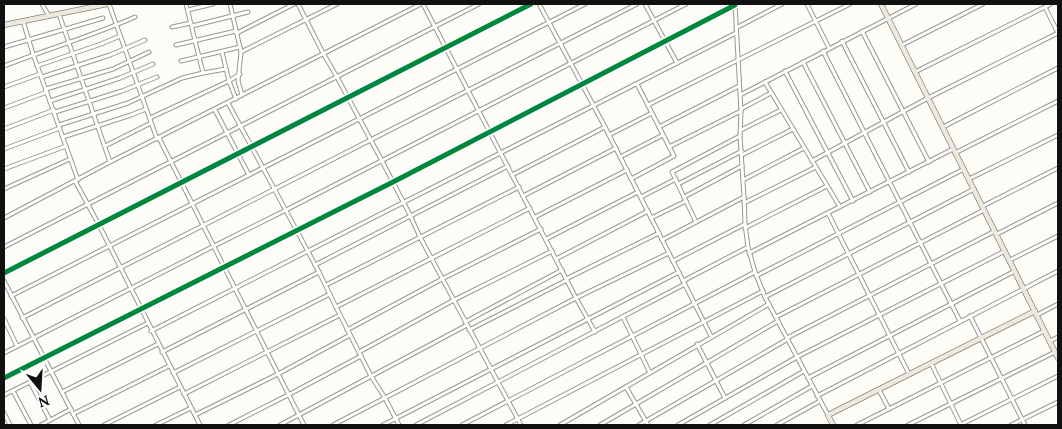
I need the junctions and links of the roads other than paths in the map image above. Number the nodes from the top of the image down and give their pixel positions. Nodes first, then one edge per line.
1 (42, 4) edge
2 (108, 4) edge
3 (186, 4) edge
4 (213, 4) edge
5 (230, 4) edge
6 (294, 4) edge
7 (298, 4) edge
8 (337, 4) edge
9 (422, 4) edge
10 (479, 4) edge
11 (531, 4) edge
12 (539, 4) edge
13 (585, 4) edge
14 (637, 4) edge
15 (645, 4) edge
16 (686, 4) edge
17 (782, 4) edge
18 (807, 4) edge
19 (850, 4) edge
20 (881, 4) edge
21 (916, 4) edge
22 (983, 4) edge
23 (1051, 4) edge
24 (735, 5) edge
25 (1045, 7) junction
26 (188, 10) junction
27 (248, 12) dead end
28 (59, 14) junction
29 (49, 16) junction
30 (233, 16) junction
31 (135, 17) dead end
32 (103, 18) dead end
33 (888, 18) junction
34 (306, 20) junction
35 (654, 20) junction
36 (23, 21) junction
37 (816, 21) junction
38 (549, 22) junction
39 (191, 24) junction
40 (4, 25) edge
41 (116, 25) junction
42 (172, 27) dead end
43 (435, 27) junction
44 (736, 28) junction
45 (64, 29) junction
46 (862, 31) junction
47 (237, 32) junction
48 (736, 33) junction
49 (1058, 33) edge
50 (120, 36) junction
51 (29, 39) junction
52 (144, 40) dead end
53 (195, 40) junction
54 (842, 41) junction
55 (68, 42) junction
56 (665, 42) junction
57 (560, 43) junction
58 (902, 44) junction
59 (176, 45) dead end
60 (4, 47) edge
61 (240, 47) junction
62 (446, 47) junction
63 (829, 48) junction
64 (125, 49) junction
65 (823, 51) junction
66 (149, 52) dead end
67 (222, 52) junction
68 (242, 52) junction
69 (33, 54) junction
70 (73, 54) junction
71 (323, 54) junction
72 (199, 56) junction
73 (738, 60) junction
74 (129, 61) junction
75 (182, 61) dead end
76 (803, 62) junction
77 (570, 63) junction
78 (677, 63) junction
79 (153, 64) dead end
80 (77, 65) junction
81 (4, 66) edge
82 (38, 66) junction
83 (1058, 68) edge
84 (226, 69) junction
85 (457, 69) junction
86 (785, 71) junction
87 (915, 72) junction
88 (134, 73) junction
89 (203, 73) junction
90 (240, 74) junction
91 (41, 75) junction
92 (157, 76) dead end
93 (337, 77) junction
94 (81, 78) junction
95 (229, 81) junction
96 (765, 82) junction
97 (637, 84) junction
98 (138, 85) junction
99 (582, 85) junction
100 (739, 86) junction
101 (4, 87) edge
102 (46, 90) junction
103 (85, 90) junction
104 (468, 91) junction
105 (771, 93) junction
106 (242, 95) junction
107 (740, 95) junction
108 (142, 96) junction
109 (348, 98) junction
110 (928, 98) junction
111 (236, 99) junction
112 (50, 101) junction
113 (1058, 101) edge
114 (89, 102) junction
115 (228, 103) junction
116 (648, 104) junction
117 (593, 106) junction
118 (4, 108) edge
119 (146, 109) junction
120 (215, 110) junction
121 (741, 110) junction
122 (781, 110) junction
123 (54, 111) junction
124 (479, 111) junction
125 (903, 112) junction
126 (652, 113) junction
127 (94, 114) junction
128 (150, 118) junction
129 (360, 119) junction
130 (884, 122) junction
131 (152, 123) junction
132 (60, 126) junction
133 (98, 126) junction
134 (241, 126) junction
135 (605, 127) junction
136 (659, 127) junction
137 (943, 127) junction
138 (4, 128) edge
139 (793, 129) junction
140 (741, 130) junction
141 (490, 132) junction
142 (227, 133) junction
143 (864, 133) junction
144 (609, 135) junction
145 (663, 135) junction
146 (1058, 135) edge
147 (740, 136) junction
148 (63, 137) junction
149 (158, 138) junction
150 (370, 140) junction
151 (845, 143) junction
152 (66, 146) junction
153 (105, 146) junction
154 (252, 147) junction
155 (669, 147) junction
156 (616, 148) junction
157 (804, 148) junction
158 (4, 149) edge
159 (954, 151) junction
160 (742, 153) junction
161 (828, 153) junction
162 (238, 154) junction
163 (501, 154) junction
164 (620, 157) junction
165 (70, 159) junction
166 (171, 161) junction
167 (382, 161) junction
168 (812, 161) junction
169 (110, 162) junction
170 (929, 162) junction
171 (508, 166) junction
172 (742, 166) junction
173 (816, 167) junction
174 (263, 168) junction
175 (1058, 168) edge
176 (4, 169) edge
177 (964, 169) junction
178 (627, 170) junction
179 (909, 172) junction
180 (249, 175) junction
181 (512, 175) junction
182 (631, 179) junction
183 (676, 179) junction
184 (969, 179) junction
185 (743, 180) junction
186 (77, 181) junction
187 (182, 182) junction
188 (393, 182) junction
189 (889, 182) junction
190 (678, 184) junction
191 (827, 186) junction
192 (518, 187) junction
193 (4, 189) edge
194 (275, 189) junction
195 (974, 189) junction
196 (638, 192) junction
197 (870, 192) junction
198 (524, 196) junction
199 (641, 197) junction
200 (684, 197) junction
201 (744, 197) junction
202 (852, 201) junction
203 (686, 202) junction
204 (900, 202) junction
205 (404, 203) junction
206 (744, 203) junction
207 (87, 204) junction
208 (193, 204) junction
209 (1058, 204) edge
210 (530, 208) junction
211 (840, 208) junction
212 (984, 208) junction
213 (286, 210) junction
214 (648, 211) junction
215 (828, 213) junction
216 (410, 216) junction
217 (534, 217) junction
218 (4, 218) edge
219 (651, 218) junction
220 (696, 222) junction
221 (910, 223) junction
222 (99, 225) junction
223 (203, 225) junction
224 (745, 226) junction
225 (541, 229) junction
226 (297, 231) junction
227 (996, 232) junction
228 (659, 233) junction
229 (838, 234) junction
230 (1058, 236) edge
231 (420, 237) junction
232 (546, 238) junction
233 (662, 240) junction
234 (920, 243) junction
235 (109, 246) junction
236 (214, 246) junction
237 (4, 247) edge
238 (748, 247) junction
239 (308, 251) junction
240 (552, 251) junction
241 (1005, 251) junction
242 (669, 253) junction
243 (749, 253) junction
244 (849, 254) junction
245 (431, 259) junction
246 (556, 259) junction
247 (1010, 260) junction
248 (673, 261) junction
249 (931, 264) junction
250 (315, 265) junction
251 (225, 267) junction
252 (120, 268) junction
253 (562, 270) junction
254 (1016, 271) junction
255 (1058, 271) edge
256 (319, 272) junction
257 (679, 272) junction
258 (4, 273) edge
259 (755, 274) junction
260 (859, 275) junction
261 (442, 279) junction
262 (566, 279) junction
263 (4, 281) edge
264 (684, 283) junction
265 (941, 284) junction
266 (326, 286) junction
267 (1024, 288) junction
268 (130, 289) junction
269 (235, 289) junction
270 (762, 291) junction
271 (330, 294) junction
272 (11, 296) junction
273 (869, 296) junction
274 (765, 297) junction
275 (576, 298) junction
276 (454, 300) junction
277 (695, 304) junction
278 (769, 304) junction
279 (952, 304) junction
280 (1058, 304) edge
281 (336, 307) junction
282 (142, 310) junction
283 (246, 310) junction
284 (1036, 313) junction
285 (340, 315) junction
286 (880, 316) junction
287 (970, 316) junction
288 (623, 317) junction
289 (22, 318) junction
290 (4, 319) edge
291 (777, 319) junction
292 (588, 320) junction
293 (960, 321) junction
294 (704, 322) junction
295 (148, 323) junction
296 (466, 323) junction
297 (347, 330) junction
298 (469, 330) junction
299 (152, 331) junction
300 (257, 331) junction
301 (1045, 331) junction
302 (595, 332) junction
303 (350, 336) junction
304 (711, 336) junction
305 (890, 336) junction
306 (632, 337) junction
307 (1058, 337) edge
308 (33, 338) junction
309 (982, 338) junction
310 (787, 339) junction
311 (1050, 341) junction
312 (158, 344) junction
313 (698, 344) junction
314 (17, 346) junction
315 (480, 349) junction
316 (4, 351) edge
317 (162, 352) junction
318 (267, 352) junction
319 (1056, 352) junction
320 (898, 353) junction
321 (360, 354) junction
322 (641, 355) junction
323 (44, 358) junction
324 (797, 358) junction
325 (992, 358) junction
326 (1058, 358) edge
327 (707, 362) junction
328 (931, 363) junction
329 (169, 366) junction
330 (491, 370) junction
331 (804, 371) junction
332 (51, 372) junction
333 (650, 373) junction
334 (173, 374) junction
335 (278, 374) junction
336 (909, 374) junction
337 (371, 376) junction
338 (1058, 376) edge
339 (4, 378) edge
340 (808, 378) junction
341 (1002, 379) junction
342 (716, 380) junction
343 (30, 382) junction
344 (498, 383) junction
345 (940, 383) junction
346 (812, 386) junction
347 (180, 387) junction
348 (626, 387) junction
349 (878, 390) junction
350 (13, 391) junction
351 (62, 392) junction
352 (184, 394) junction
353 (288, 395) junction
354 (4, 396) edge
355 (817, 396) junction
356 (385, 398) junction
357 (726, 398) junction
358 (1012, 399) junction
359 (820, 401) junction
360 (508, 402) junction
361 (1058, 402) edge
362 (636, 404) junction
363 (951, 404) junction
364 (191, 408) junction
365 (71, 409) junction
366 (888, 409) junction
367 (4, 413) edge
368 (73, 414) junction
369 (194, 415) junction
370 (299, 415) junction
371 (828, 415) junction
372 (395, 419) junction
373 (517, 419) junction
374 (50, 420) junction
375 (1022, 420) junction
376 (647, 423) edge
377 (10, 425) edge
378 (32, 425) edge
379 (41, 425) edge
380 (79, 425) edge
381 (104, 425) edge
382 (156, 425) edge
383 (200, 425) edge
384 (228, 425) edge
385 (280, 425) edge
386 (304, 425) edge
387 (333, 425) edge
388 (383, 425) edge
389 (399, 425) edge
390 (416, 425) edge
391 (462, 425) edge
392 (506, 425) edge
393 (520, 425) edge
394 (560, 425) edge
395 (600, 425) edge
396 (639, 425) edge
397 (678, 425) edge
398 (710, 425) edge
399 (744, 425) edge
400 (777, 425) edge
401 (834, 425) edge
402 (857, 425) edge
403 (908, 425) edge
404 (961, 425) edge
405 (1011, 425) edge
406 (1025, 425) edge

1 - 29 street
2 - 28 main road
2 - 41 street
3 - 26 street
4 - 26 street
5 - 30 street
6 - 47 street
7 - 34 street
8 - 34 street
9 - 43 street
9 - 71 street
10 - 43 street
11 - 62 street
12 - 38 street
13 - 38 street
14 - 57 street
15 - 35 street
16 - 35 street
17 - 44 street
18 - 37 street
19 - 37 street
20 - 33 main road
21 - 33 street
22 - 58 street
23 - 25 street
24 - 44 street
24 - 56 street
25 - 49 street
25 - 87 street
26 - 39 street
27 - 30 street
28 - 29 main road
28 - 45 street
29 - 36 main road
30 - 39 street
30 - 47 street
31 - 41 street
32 - 45 street
33 - 46 street
33 - 58 main road
34 - 68 street
34 - 71 street
35 - 56 street
35 - 77 street
36 - 40 main road
36 - 51 street
37 - 63 street
37 - 73 street
38 - 57 street
38 - 85 street
39 - 42 street
39 - 53 street
41 - 50 street
41 - 55 street
43 - 62 street
43 - 93 street
44 - 48 street
45 - 51 street
45 - 55 street
46 - 54 street
46 - 125 street
47 - 53 street
47 - 61 street
48 - 73 street
48 - 78 street
49 - 110 street
50 - 64 street
50 - 70 street
51 - 60 street
51 - 69 street
52 - 64 street
53 - 59 street
53 - 72 street
54 - 63 street
54 - 130 street
55 - 69 street
55 - 70 street
56 - 78 street
56 - 99 street
57 - 77 street
57 - 104 street
58 - 87 main road
61 - 67 street
61 - 68 street
62 - 85 street
62 - 109 street
63 - 65 street
64 - 74 street
64 - 80 street
65 - 76 street
65 - 143 street
66 - 74 street
67 - 72 street
67 - 84 street
68 - 90 street
69 - 81 street
69 - 82 street
70 - 80 street
70 - 82 street
71 - 93 street
71 - 106 street
72 - 75 street
72 - 89 street
73 - 100 street
73 - 116 street
74 - 88 street
74 - 94 street
76 - 86 street
76 - 151 street
77 - 99 street
77 - 124 street
78 - 97 street
79 - 88 street
80 - 91 street
80 - 94 street
82 - 91 street
83 - 137 street
84 - 89 street
84 - 95 street
85 - 104 street
85 - 129 street
86 - 96 street
86 - 161 street
87 - 110 main road
88 - 98 street
88 - 103 street
89 - 108 street
90 - 95 street
90 - 106 street
91 - 101 street
91 - 102 street
92 - 98 street
93 - 109 street
93 - 134 street
94 - 102 street
94 - 103 street
95 - 111 street
95 - 128 street
96 - 105 street
96 - 107 street
97 - 116 street
97 - 117 street
98 - 108 street
98 - 114 street
99 - 117 street
99 - 141 street
100 - 107 street
100 - 136 street
102 - 112 street
102 - 118 street
103 - 112 street
103 - 114 street
104 - 124 street
104 - 150 street
105 - 121 street
105 - 122 street
106 - 111 street
107 - 121 street
108 - 119 street
108 - 127 street
109 - 129 street
109 - 154 street
110 - 125 street
110 - 137 main road
111 - 115 street
112 - 123 street
113 - 159 street
114 - 123 street
114 - 127 street
115 - 120 street
115 - 134 street
116 - 126 street
117 - 135 street
117 - 163 street
119 - 128 street
119 - 133 street
120 - 142 street
120 - 149 street
121 - 140 street
121 - 155 street
122 - 139 street
122 - 140 street
123 - 132 street
123 - 138 street
124 - 141 street
124 - 167 street
125 - 130 street
125 - 170 street
126 - 136 street
126 - 144 street
127 - 132 street
127 - 133 street
128 - 131 street
129 - 150 street
129 - 174 street
130 - 143 street
130 - 179 street
131 - 149 street
131 - 153 street
132 - 148 street
132 - 158 street
133 - 148 street
133 - 153 street
134 - 142 street
134 - 154 street
135 - 144 street
135 - 181 street
136 - 145 street
137 - 159 main road
139 - 157 street
139 - 160 street
140 - 147 street
141 - 163 street
141 - 188 street
142 - 162 street
142 - 166 street
143 - 151 street
143 - 189 street
144 - 156 street
145 - 155 street
145 - 164 street
146 - 184 street
147 - 160 street
147 - 183 street
148 - 152 street
149 - 166 street
149 - 169 street
150 - 167 street
150 - 194 street
151 - 161 street
151 - 197 street
152 - 165 street
152 - 176 street
153 - 169 street
154 - 162 street
154 - 174 street
155 - 182 street
156 - 164 street
156 - 198 street
157 - 168 street
157 - 185 street
159 - 170 street
159 - 177 main road
160 - 172 street
160 - 190 street
161 - 168 street
161 - 202 street
162 - 180 street
162 - 187 street
163 - 171 street
163 - 205 street
164 - 178 street
165 - 186 street
165 - 193 street
166 - 187 street
166 - 207 street
167 - 188 street
167 - 213 street
168 - 173 street
169 - 186 street
170 - 179 street
171 - 181 street
171 - 216 street
172 - 185 street
172 - 200 street
173 - 191 street
173 - 206 street
174 - 180 street
174 - 194 street
175 - 212 street
177 - 184 main road
177 - 204 street
178 - 182 street
178 - 217 street
179 - 189 street
180 - 208 street
181 - 192 street
182 - 196 street
183 - 190 street
183 - 199 street
184 - 195 main road
185 - 201 street
186 - 207 street
186 - 218 street
187 - 208 street
187 - 222 street
188 - 205 street
188 - 226 street
189 - 197 street
189 - 204 street
190 - 200 street
191 - 211 street
191 - 224 street
192 - 198 street
192 - 231 street
194 - 213 street
194 - 223 street
195 - 212 main road
195 - 221 street
196 - 199 street
196 - 232 street
197 - 202 street
198 - 210 street
199 - 214 street
200 - 203 street
201 - 206 street
201 - 220 street
202 - 211 street
203 - 219 street
203 - 220 street
204 - 221 street
204 - 229 street
205 - 216 street
205 - 239 street
206 - 224 street
207 - 222 street
207 - 237 street
208 - 223 street
208 - 235 street
209 - 227 street
210 - 217 street
210 - 245 street
211 - 215 street
212 - 227 main road
212 - 234 street
213 - 226 street
213 - 236 street
214 - 219 street
214 - 246 street
215 - 229 street
215 - 243 street
216 - 231 street
216 - 250 street
217 - 225 street
219 - 228 street
220 - 233 street
221 - 234 street
221 - 244 street
222 - 235 street
222 - 258 street
223 - 236 street
223 - 252 street
224 - 238 street
224 - 248 street
225 - 232 street
225 - 261 street
226 - 239 street
226 - 251 street
227 - 241 main road
227 - 249 street
228 - 233 street
228 - 262 street
229 - 244 street
229 - 259 street
230 - 247 street
231 - 245 street
231 - 266 street
232 - 240 street
233 - 242 street
234 - 249 street
234 - 260 street
235 - 252 street
235 - 272 street
236 - 251 street
236 - 268 street
238 - 243 street
238 - 264 street
239 - 250 street
239 - 269 street
240 - 246 street
240 - 276 street
241 - 247 main road
241 - 265 street
242 - 248 street
242 - 275 street
243 - 259 street
244 - 260 street
244 - 274 street
245 - 261 street
245 - 281 street
246 - 253 street
247 - 254 main road
248 - 257 street
249 - 265 street
249 - 273 street
250 - 256 street
251 - 269 street
251 - 282 street
252 - 268 street
252 - 289 street
253 - 262 street
253 - 296 street
254 - 267 main road
254 - 279 street
255 - 267 street
256 - 266 street
256 - 283 street
257 - 264 street
257 - 292 street
259 - 270 street
259 - 277 street
260 - 273 street
260 - 291 street
261 - 276 street
261 - 297 street
262 - 275 street
262 - 298 street
263 - 272 street
264 - 277 street
264 - 288 street
265 - 279 street
265 - 286 street
266 - 271 street
267 - 284 main road
267 - 287 street
268 - 282 street
268 - 308 street
269 - 283 street
269 - 299 street
270 - 274 street
270 - 294 street
271 - 281 street
271 - 300 street
272 - 289 street
273 - 286 street
273 - 310 street
274 - 278 street
275 - 292 street
275 - 315 street
276 - 296 street
276 - 321 street
277 - 294 street
277 - 306 street
278 - 291 street
278 - 304 street
279 - 293 street
279 - 305 street
280 - 284 street
281 - 285 street
282 - 295 street
282 - 323 street
283 - 300 street
283 - 317 street
284 - 301 main road
284 - 309 main road
285 - 297 street
285 - 318 street
286 - 305 street
286 - 324 street
287 - 293 street
287 - 309 street
288 - 302 street
288 - 306 street
289 - 308 street
290 - 314 street
291 - 310 street
291 - 327 street
292 - 302 street
292 - 330 street
293 - 320 street
294 - 304 street
294 - 322 street
295 - 299 street
295 - 332 street
296 - 298 street
296 - 337 street
297 - 303 street
298 - 315 street
299 - 312 street
300 - 318 street
300 - 334 street
301 - 311 main road
301 - 325 street
302 - 344 street
303 - 321 street
303 - 335 street
304 - 313 street
305 - 320 street
305 - 340 street
306 - 322 street
306 - 360 street
307 - 311 street
308 - 314 street
308 - 323 street
309 - 325 street
309 - 328 main road
310 - 324 street
310 - 342 street
311 - 319 main road
312 - 317 street
312 - 351 street
313 - 327 street
313 - 333 street
314 - 316 street
315 - 330 street
315 - 356 street
317 - 329 street
318 - 335 street
318 - 352 street
319 - 326 main road
319 - 341 street
320 - 336 street
320 - 355 street
321 - 337 street
321 - 353 street
322 - 333 street
322 - 373 street
323 - 332 street
323 - 339 street
324 - 331 street
324 - 357 street
325 - 341 street
325 - 345 street
327 - 342 street
327 - 362 street
328 - 336 main road
328 - 345 street
329 - 334 street
329 - 368 street
330 - 344 street
330 - 372 street
331 - 340 street
331 - 398 street
332 - 343 street
332 - 351 street
333 - 348 street
334 - 347 street
335 - 353 street
335 - 369 street
336 - 349 main road
337 - 356 street
337 - 370 street
338 - 358 street
340 - 346 street
341 - 358 street
341 - 363 street
342 - 357 street
342 - 376 street
343 - 350 street
343 - 374 street
344 - 360 street
344 - 390 street
345 - 363 street
345 - 366 street
346 - 355 street
346 - 399 street
347 - 352 street
347 - 381 street
348 - 362 street
348 - 394 street
349 - 366 street
349 - 371 main road
350 - 354 street
350 - 378 street
351 - 365 street
352 - 364 street
353 - 370 street
353 - 384 street
355 - 359 street
356 - 372 street
356 - 387 street
357 - 397 street
358 - 375 street
358 - 404 street
359 - 371 street
359 - 400 street
360 - 373 street
360 - 391 street
361 - 375 street
362 - 376 street
362 - 395 street
363 - 403 street
363 - 404 street
364 - 369 street
364 - 382 street
365 - 368 street
365 - 374 street
366 - 402 street
367 - 377 street
368 - 380 street
369 - 383 street
370 - 385 street
370 - 386 street
371 - 401 main road
372 - 388 street
372 - 389 street
373 - 392 street
373 - 393 street
374 - 379 street
375 - 405 street
375 - 406 street
376 - 396 street

